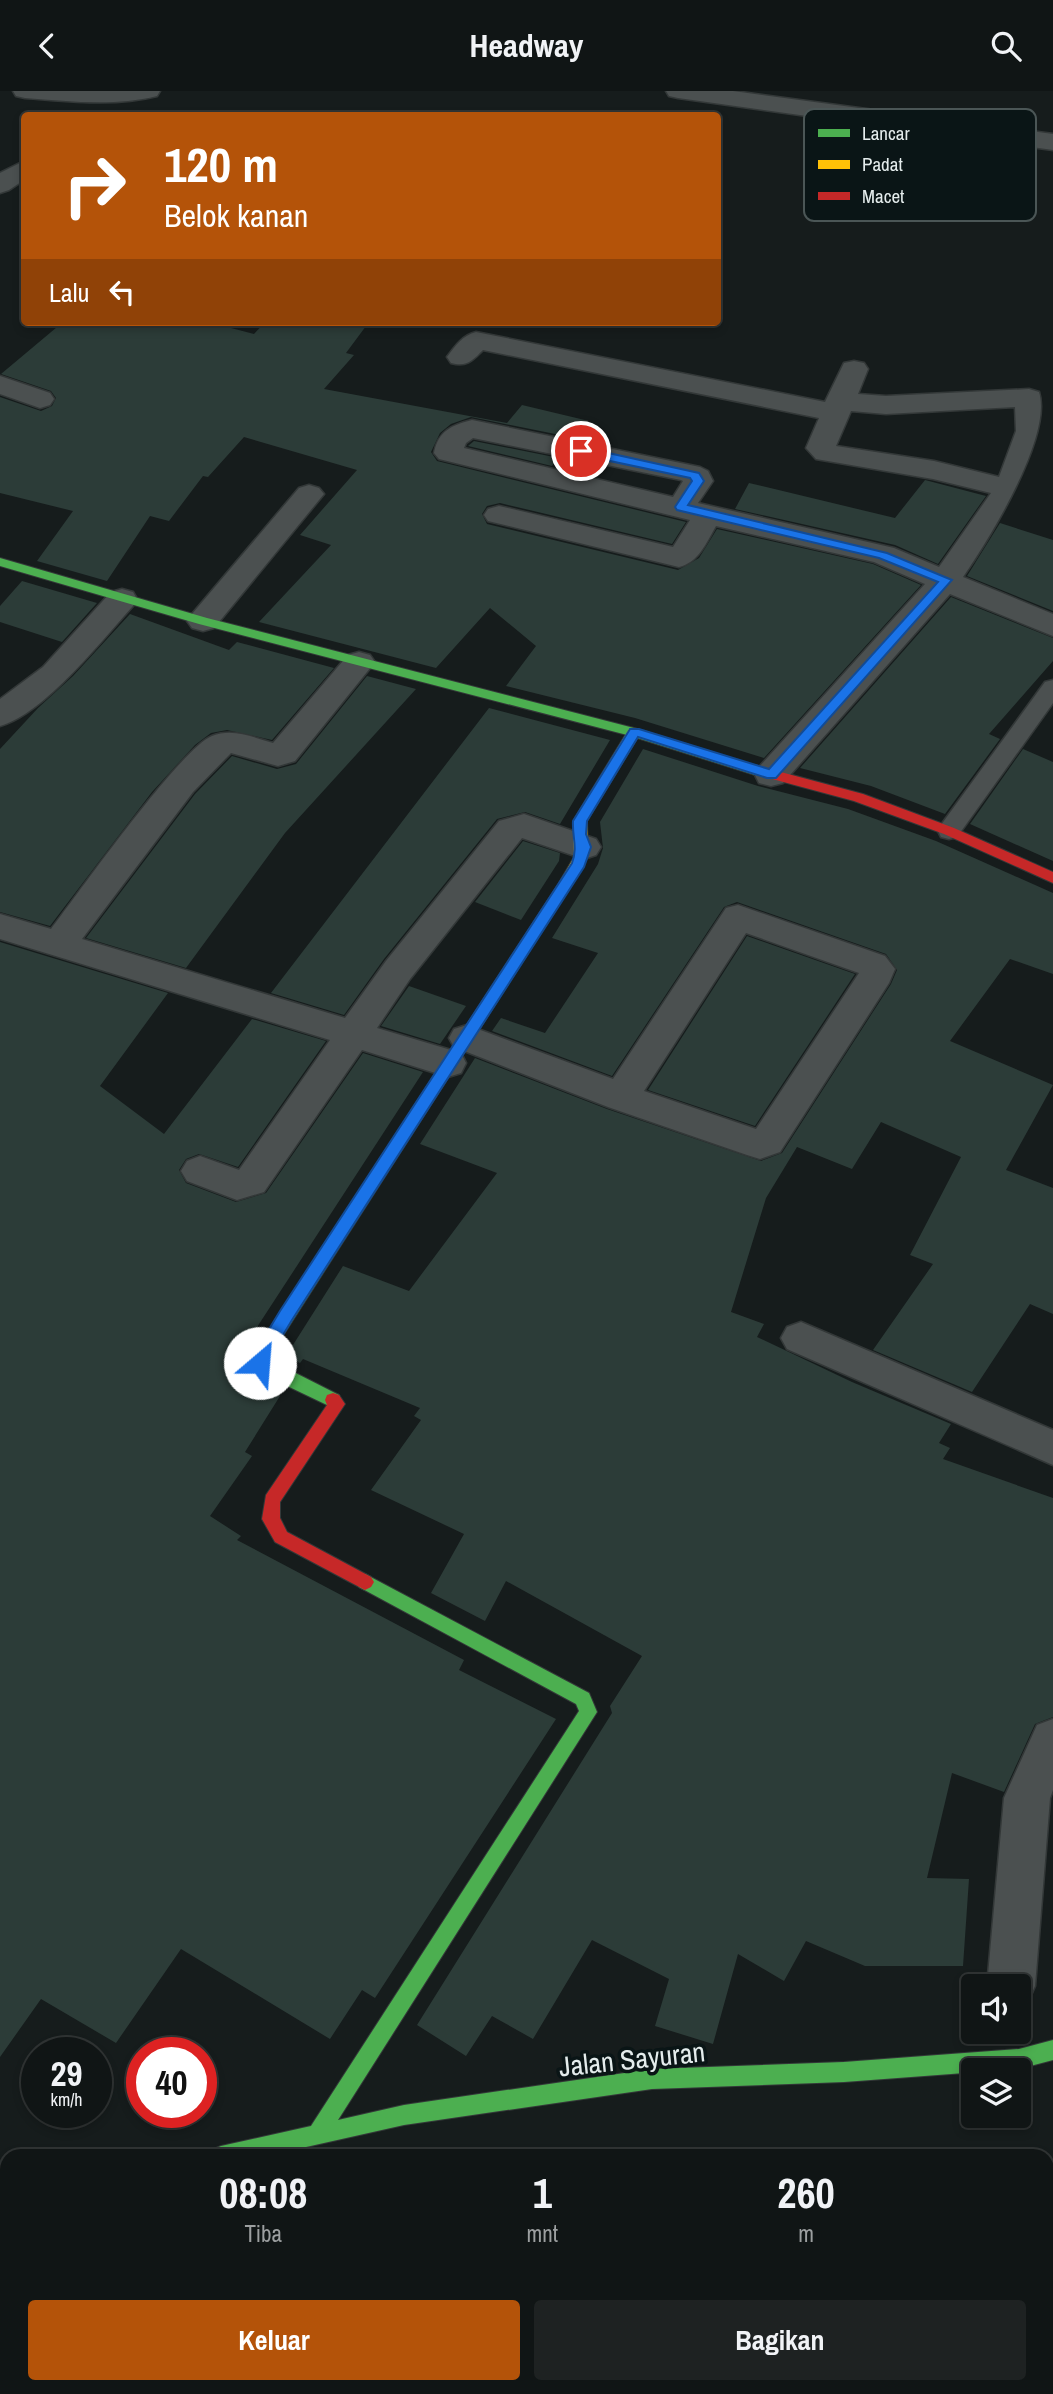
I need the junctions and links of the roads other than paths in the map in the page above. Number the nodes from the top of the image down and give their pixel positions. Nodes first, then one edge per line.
1 (25, 91) edge
2 (148, 91) edge
3 (678, 91) edge
4 (100, 101) edge
5 (810, 109) edge
6 (21, 171) edge
7 (0, 185) edge
8 (460, 358) dead end
9 (854, 369) dead end
10 (0, 384) edge
11 (1041, 398) edge
12 (40, 399) dead end
13 (837, 407) junction
14 (1009, 489) junction
15 (309, 494) dead end
16 (694, 510) junction
17 (499, 515) dead end
18 (0, 562) edge
19 (946, 580) junction
20 (122, 599) junction
21 (203, 621) junction
22 (1053, 626) edge
23 (359, 661) junction
24 (1053, 687) edge
25 (0, 715) edge
26 (634, 732) junction
27 (771, 775) junction
28 (949, 831) junction
29 (584, 847) junction
30 (1053, 878) edge
31 (0, 926) edge
32 (60, 943) junction
33 (353, 1033) junction
34 (458, 1051) junction
35 (621, 1097) junction
36 (200, 1171) dead end
37 (801, 1338) dead end
38 (1053, 1448) edge
39 (1053, 1739) edge
40 (1012, 1974) edge
41 (1030, 2047) edge
42 (317, 2135) junction
43 (253, 2149) edge

1 - 4 street
2 - 4 street
3 - 5 street
6 - 7 street
8 - 13 street
9 - 13 street
10 - 12 street
11 - 13 street
11 - 14 street
13 - 14 street
14 - 19 street
15 - 21 street
16 - 16 street
16 - 17 street
16 - 19 street
18 - 20 street
19 - 22 street
19 - 27 street
20 - 21 street
20 - 25 street
21 - 23 street
23 - 26 street
23 - 32 street
24 - 28 lane
26 - 27 street
26 - 29 street
27 - 28 street
28 - 30 street
29 - 33 street
29 - 34 street
31 - 32 street
32 - 33 street
33 - 34 street
33 - 36 street
34 - 35 street
34 - 42 street
35 - 35 street
37 - 38 street
39 - 40 street
41 - 42 street, Jalan Sayuran
42 - 43 street, Jalan Sayuran

